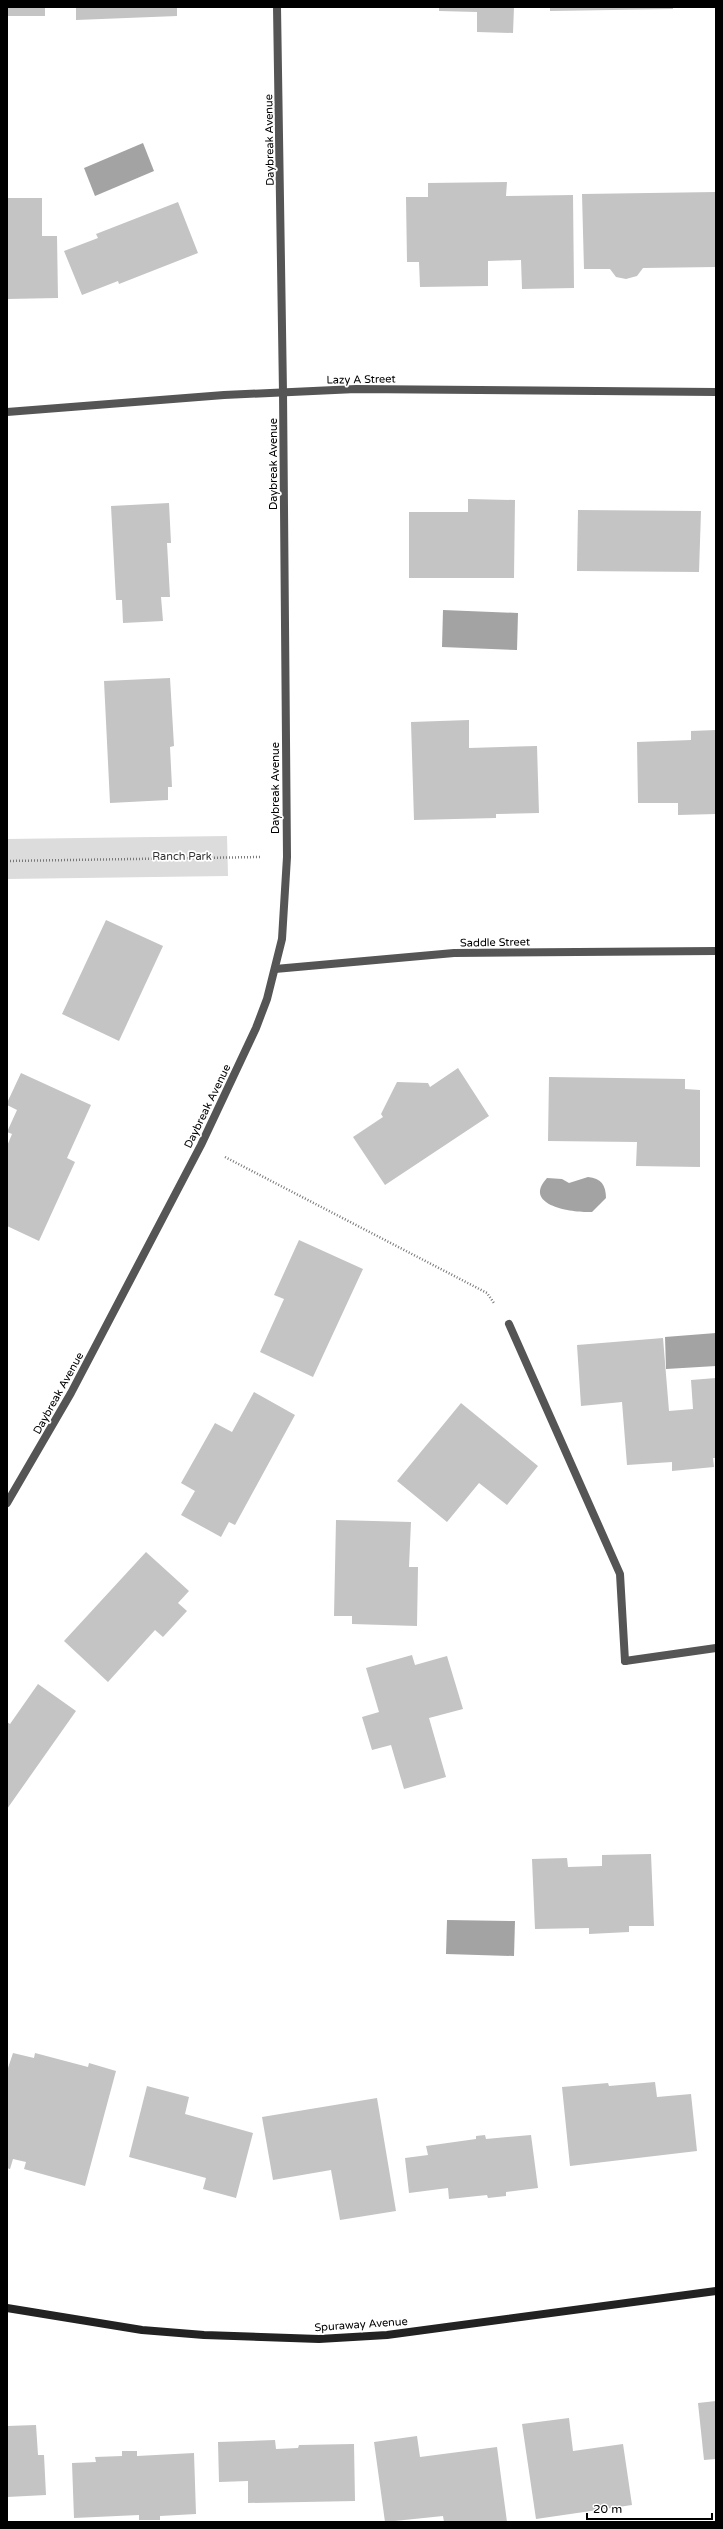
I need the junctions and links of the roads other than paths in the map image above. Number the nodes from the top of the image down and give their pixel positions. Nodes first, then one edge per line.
1 (277, 7) edge
2 (283, 392) junction
3 (716, 392) edge
4 (7, 412) edge
5 (716, 951) edge
6 (275, 969) junction
7 (509, 1324) road end
8 (7, 1503) edge
9 (716, 1648) edge
10 (716, 2291) edge
11 (7, 2308) edge

1 - 2 street, Daybreak Avenue
2 - 3 street, Lazy A Street
2 - 4 street, Lazy A Street
2 - 6 street, Daybreak Avenue
5 - 6 street, Saddle Street
6 - 8 street, Daybreak Avenue
7 - 9 street
10 - 11 street, Spuraway Avenue

